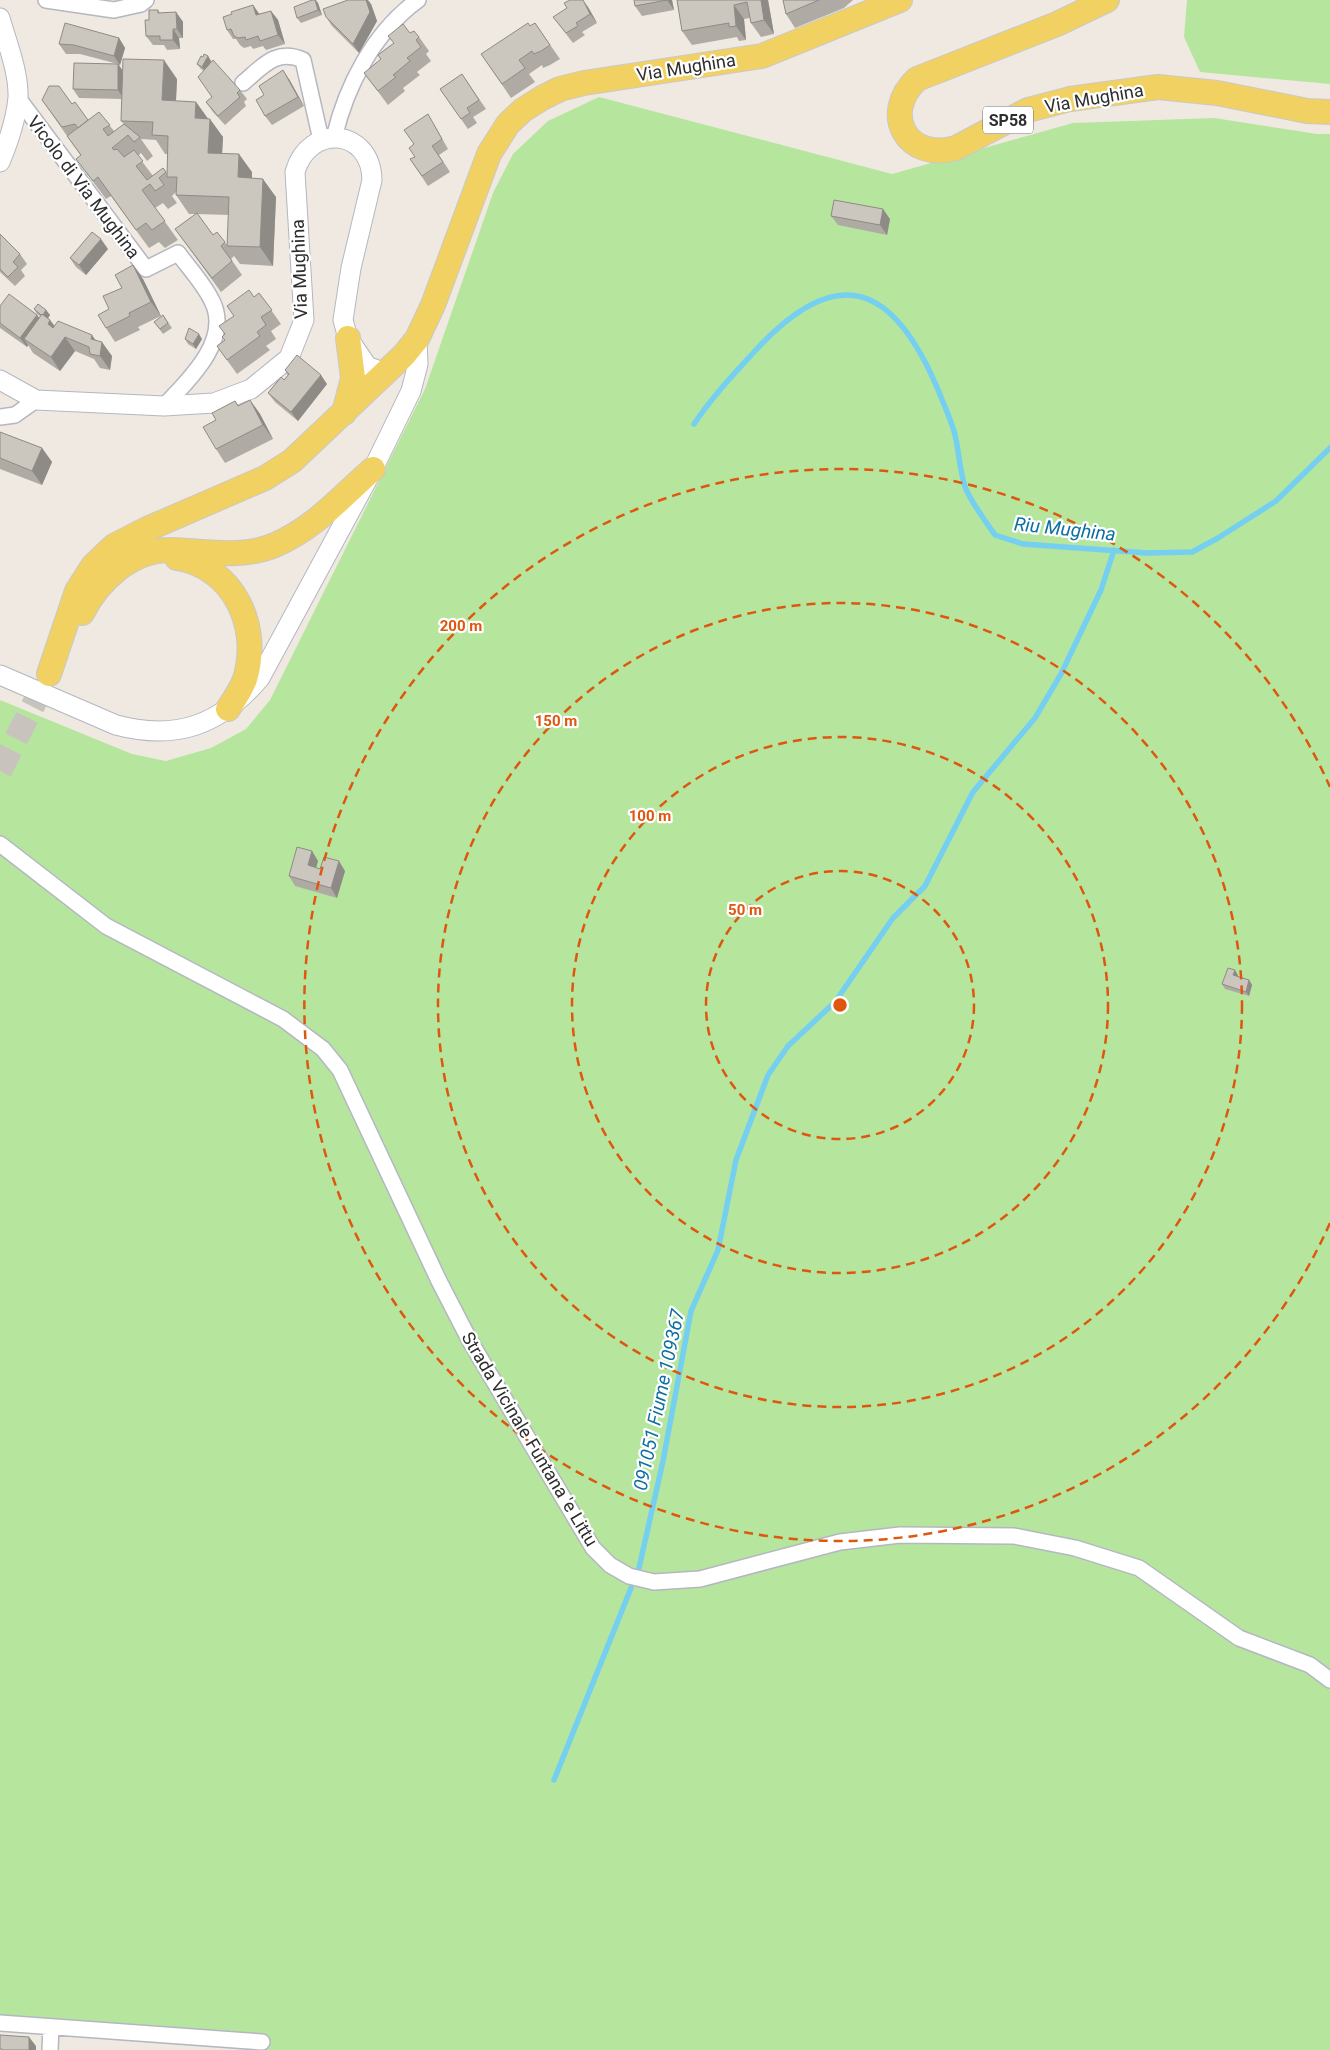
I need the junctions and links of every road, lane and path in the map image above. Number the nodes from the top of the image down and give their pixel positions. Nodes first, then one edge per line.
1 (46, 0) edge
2 (146, 0) edge
3 (418, 0) edge
4 (900, 0) edge
5 (1075, 0) edge
6 (1108, 0) edge
7 (0, 18) edge
8 (1057, 24) junction
9 (243, 83) dead end
10 (18, 98) junction
11 (1330, 112) edge
12 (328, 139) junction
13 (4, 144) edge
14 (0, 162) edge
15 (348, 338) junction
16 (417, 339) junction
17 (385, 373) junction
18 (0, 380) edge
19 (36, 400) junction
20 (164, 406) junction
21 (343, 414) junction
22 (0, 417) edge
23 (373, 468) junction
24 (126, 563) junction
25 (0, 675) edge
26 (228, 710) junction
27 (0, 844) edge
28 (1330, 1680) edge
29 (0, 2023) edge
30 (51, 2028) junction
31 (262, 2042) dead end
32 (50, 2050) edge

1 - 2 street
3 - 12 street
4 - 16 main road, Via Mughina
5 - 8 main road
6 - 8 main road, Via Mughina
7 - 10 street
8 - 11 main road, Via Mughina / SP58
9 - 12 street
10 - 13 street
10 - 20 street, Vicolo di Via Mughina
12 - 15 street
12 - 20 street, Via Mughina
13 - 14 street
15 - 17 street
15 - 21 main road
16 - 17 main road, Via Mughina
16 - 23 street
17 - 21 main road, Via Mughina
18 - 19 street, Via Mughina
19 - 20 street, Via Mughina
19 - 22 street
21 - 24 main road, Via Mughina
23 - 24 main road
23 - 26 street
24 - 26 main road
25 - 26 street
27 - 28 street, Strada Vicinale Funtana 'e Littu
29 - 30 street
30 - 31 street
30 - 32 street

